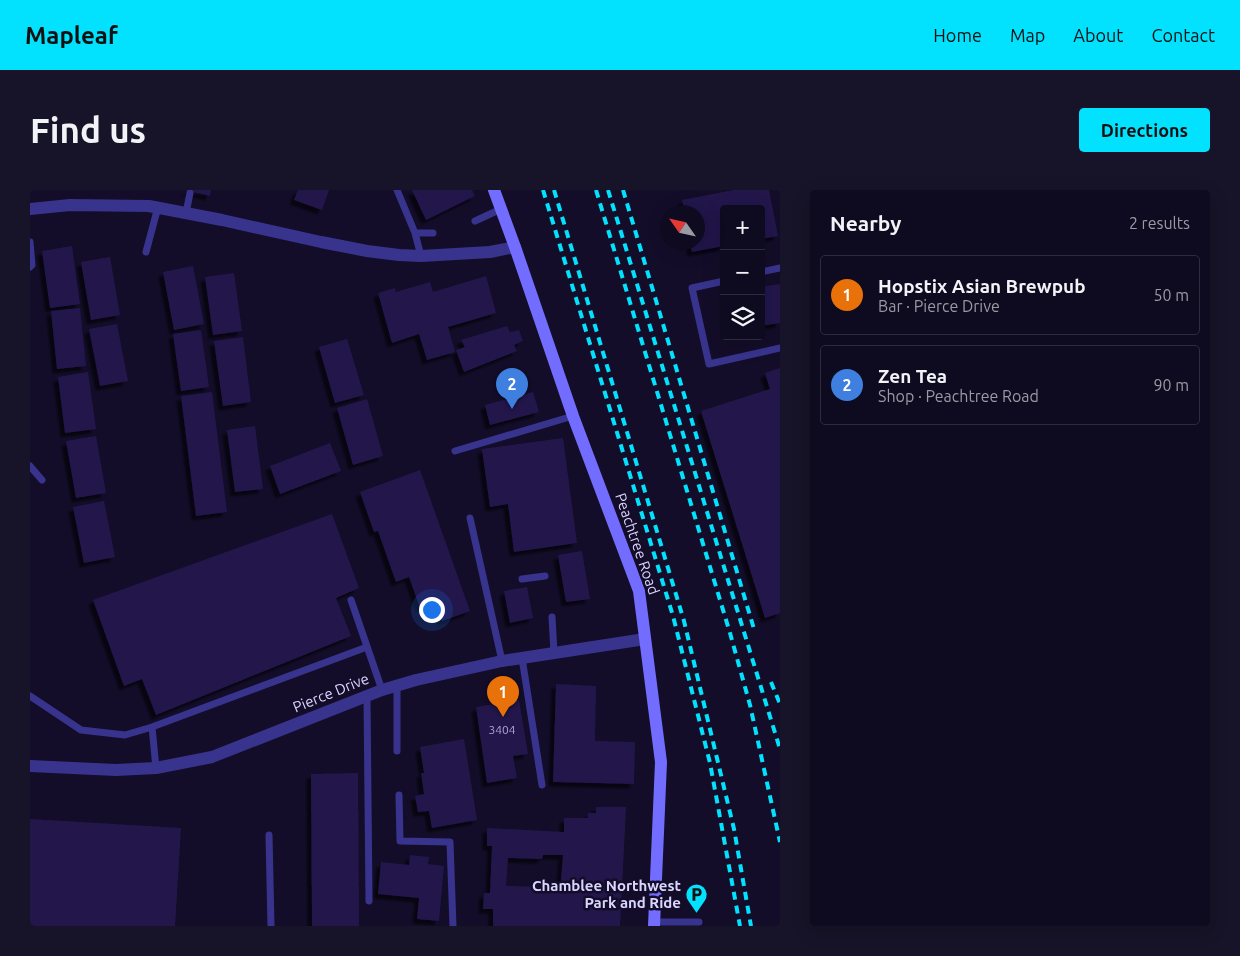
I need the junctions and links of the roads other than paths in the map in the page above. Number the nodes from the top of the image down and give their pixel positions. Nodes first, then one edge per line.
1 (397, 190) edge
2 (494, 190) edge
3 (190, 193) dead end
4 (158, 207) junction
5 (30, 208) edge
6 (502, 209) junction
7 (186, 213) junction
8 (475, 221) dead end
9 (415, 233) junction
10 (433, 233) dead end
11 (30, 242) edge
12 (516, 248) junction
13 (146, 252) dead end
14 (421, 256) junction
15 (30, 267) edge
16 (780, 268) edge
17 (765, 271) edge
18 (720, 282) edge
19 (780, 348) edge
20 (573, 416) junction
21 (455, 451) dead end
22 (30, 466) edge
23 (42, 480) dead end
24 (470, 518) dead end
25 (545, 576) dead end
26 (522, 579) dead end
27 (351, 600) dead end
28 (552, 617) dead end
29 (645, 639) junction
30 (367, 647) junction
31 (554, 653) junction
32 (522, 658) junction
33 (502, 661) junction
34 (397, 686) junction
35 (382, 690) junction
36 (30, 696) edge
37 (367, 697) junction
38 (152, 727) junction
39 (397, 751) dead end
40 (30, 766) edge
41 (156, 768) junction
42 (542, 785) dead end
43 (398, 795) dead end
44 (269, 834) dead end
45 (369, 901) dead end
46 (699, 922) dead end
47 (654, 924) edge
48 (271, 926) edge
49 (453, 926) edge

1 - 9 lane
2 - 6 street, Peachtree Road
3 - 7 lane
4 - 5 street
4 - 7 street
4 - 13 lane
6 - 8 lane
6 - 12 street, Peachtree Road
7 - 14 street
9 - 10 lane
9 - 14 lane
11 - 15 lane
12 - 14 street
12 - 20 street, Peachtree Road
16 - 17 lane
18 - 19 lane
20 - 21 lane
20 - 29 street, Peachtree Road
22 - 23 lane
24 - 33 lane
25 - 26 lane
27 - 30 lane
28 - 31 lane
29 - 31 street, Pierce Drive
29 - 47 street, Peachtree Road
30 - 35 lane
30 - 38 lane
31 - 32 street, Pierce Drive
32 - 33 street, Pierce Drive
32 - 42 lane
33 - 34 street, Pierce Drive
34 - 35 street, Pierce Drive
34 - 39 lane
35 - 37 street, Pierce Drive
36 - 38 lane
37 - 41 street, Pierce Drive
37 - 45 lane
38 - 41 lane
40 - 41 street, Pierce Drive
43 - 49 lane
44 - 48 lane
46 - 47 lane

